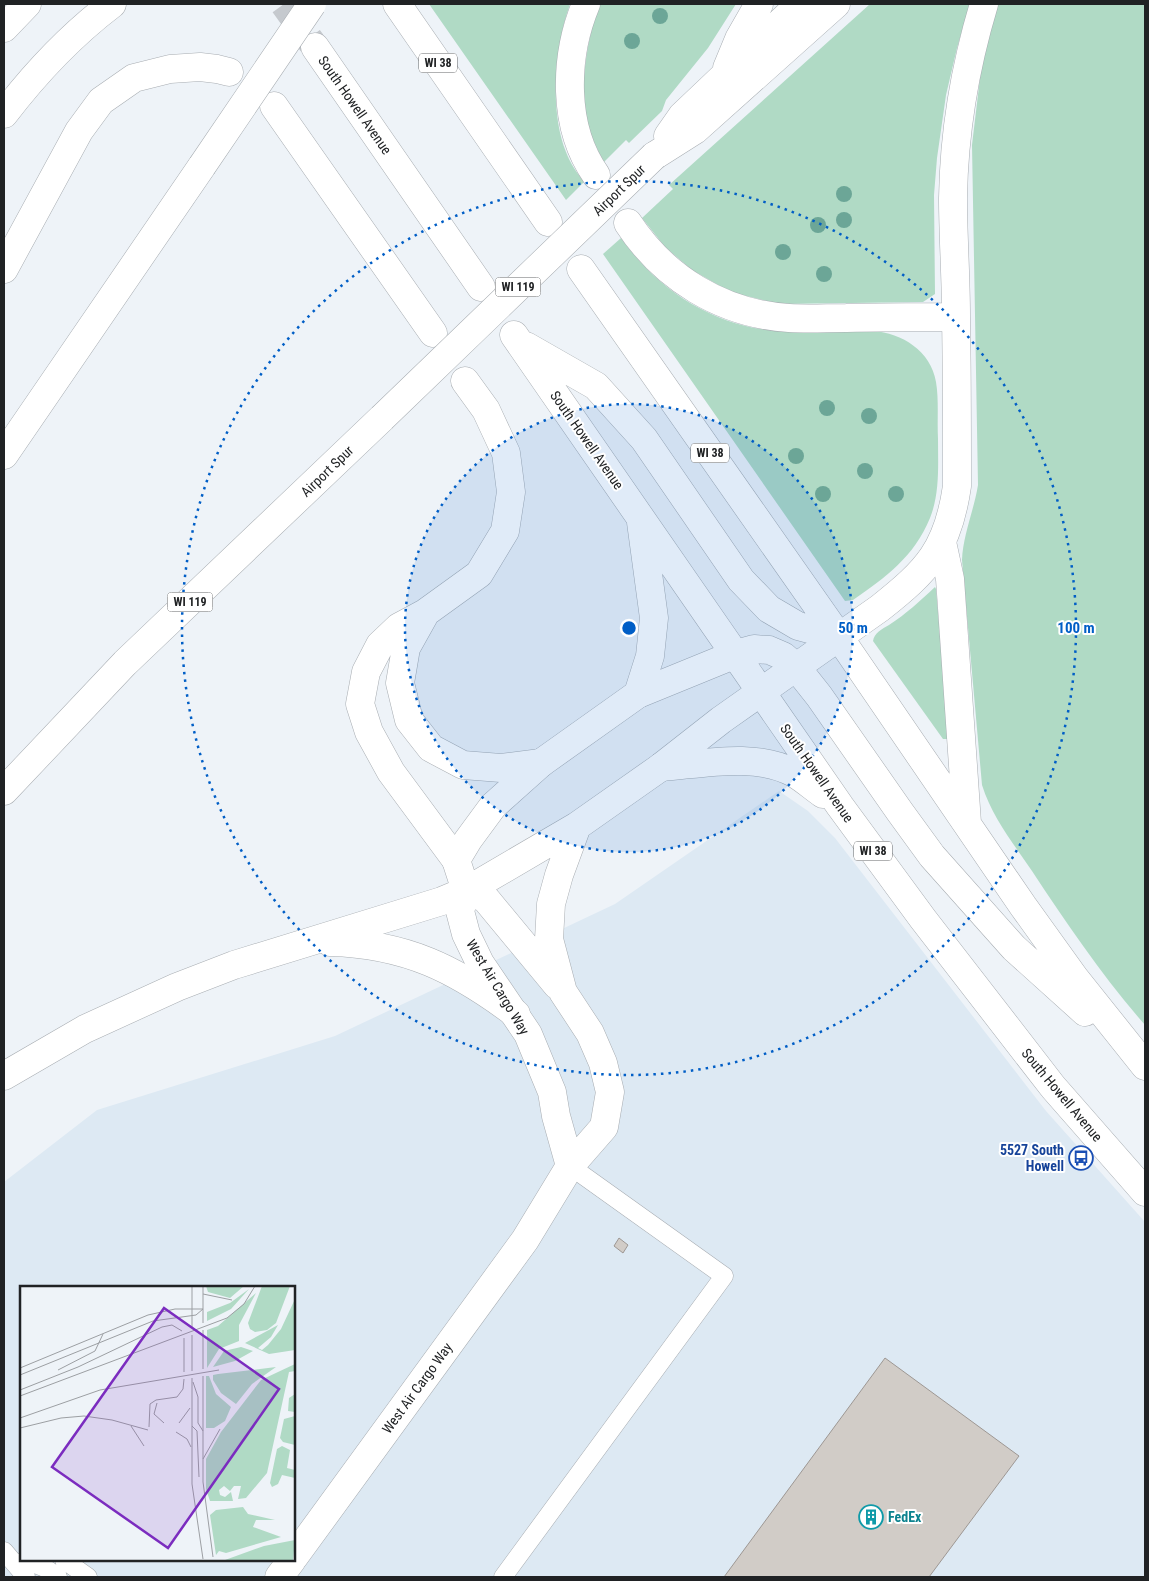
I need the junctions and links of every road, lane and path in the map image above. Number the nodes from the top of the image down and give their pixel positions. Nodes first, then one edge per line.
1 (26, 4) edge
2 (112, 4) edge
3 (312, 4) edge
4 (397, 4) edge
5 (586, 4) edge
6 (759, 4) edge
7 (800, 4) edge
8 (836, 4) edge
9 (984, 4) edge
10 (4, 28) edge
11 (315, 47) tunnel mouth
12 (229, 72) dead end
13 (723, 76) junction
14 (274, 106) dead end
15 (4, 114) edge
16 (654, 156) junction
17 (596, 175) dead end
18 (548, 222) dead end
19 (628, 223) dead end
20 (4, 268) edge
21 (581, 269) dead end
22 (481, 287) dead end
23 (956, 317) junction
24 (433, 333) dead end
25 (465, 381) dead end
26 (4, 455) edge
27 (641, 518) junction
28 (942, 542) junction
29 (425, 613) junction
30 (838, 637) junction
31 (736, 654) junction
32 (796, 667) junction
33 (761, 692) junction
34 (638, 694) junction
35 (541, 763) junction
36 (660, 767) junction
37 (4, 790) edge
38 (840, 806) junction
39 (967, 824) junction
40 (576, 826) junction
41 (456, 860) junction
42 (466, 891) junction
43 (316, 941) junction
44 (563, 992) junction
45 (516, 1014) junction
46 (1145, 1066) edge
47 (4, 1076) edge
48 (570, 1166) junction
49 (1145, 1191) edge
50 (15, 1555) edge
51 (295, 1555) edge
52 (29, 1561) edge
53 (65, 1561) edge
54 (291, 1561) edge
55 (15, 1577) edge
56 (26, 1577) edge
57 (58, 1577) edge
58 (88, 1577) edge
59 (279, 1577) edge
60 (503, 1577) edge

1 - 10 main road
2 - 15 main road
3 - 26 main road, bridge
4 - 18 main road, WI 38
5 - 17 main road
6 - 13 main road
7 - 13 main road
8 - 16 main road
9 - 23 main road
11 - 22 main road, South Howell Avenue
12 - 20 main road
13 - 16 main road
14 - 24 main road
16 - 37 main road, Airport Spur / WI 119, bridge
19 - 23 main road
21 - 30 main road, WI 38
23 - 28 main road
25 - 29 main road, West Air Cargo Way
27 - 30 main road, South Howell Avenue / WI 38
27 - 31 main road, South Howell Avenue / WI 38
27 - 34 main road
28 - 30 main road
28 - 39 main road
29 - 35 main road
29 - 41 main road, West Air Cargo Way
30 - 32 main road
30 - 39 main road, WI 38
31 - 32 main road
31 - 33 main road, South Howell Avenue / WI 38
31 - 34 main road
32 - 33 main road
32 - 46 main road
33 - 36 main road
33 - 38 main road, South Howell Avenue / WI 38
34 - 35 main road
35 - 41 main road
36 - 38 main road
36 - 40 main road
38 - 49 main road, South Howell Avenue / WI 38
39 - 46 main road, WI 38
40 - 42 main road
40 - 44 main road, West Air Cargo Way
41 - 42 main road, West Air Cargo Way
42 - 43 main road
42 - 44 main road
42 - 45 main road, West Air Cargo Way
43 - 45 main road
43 - 47 main road
44 - 48 main road, West Air Cargo Way
45 - 48 main road, West Air Cargo Way
48 - 51 main road, West Air Cargo Way
48 - 60 lane
50 - 55 lane
50 - 56 lane
52 - 57 lane
53 - 58 lane
54 - 59 main road, West Air Cargo Way

